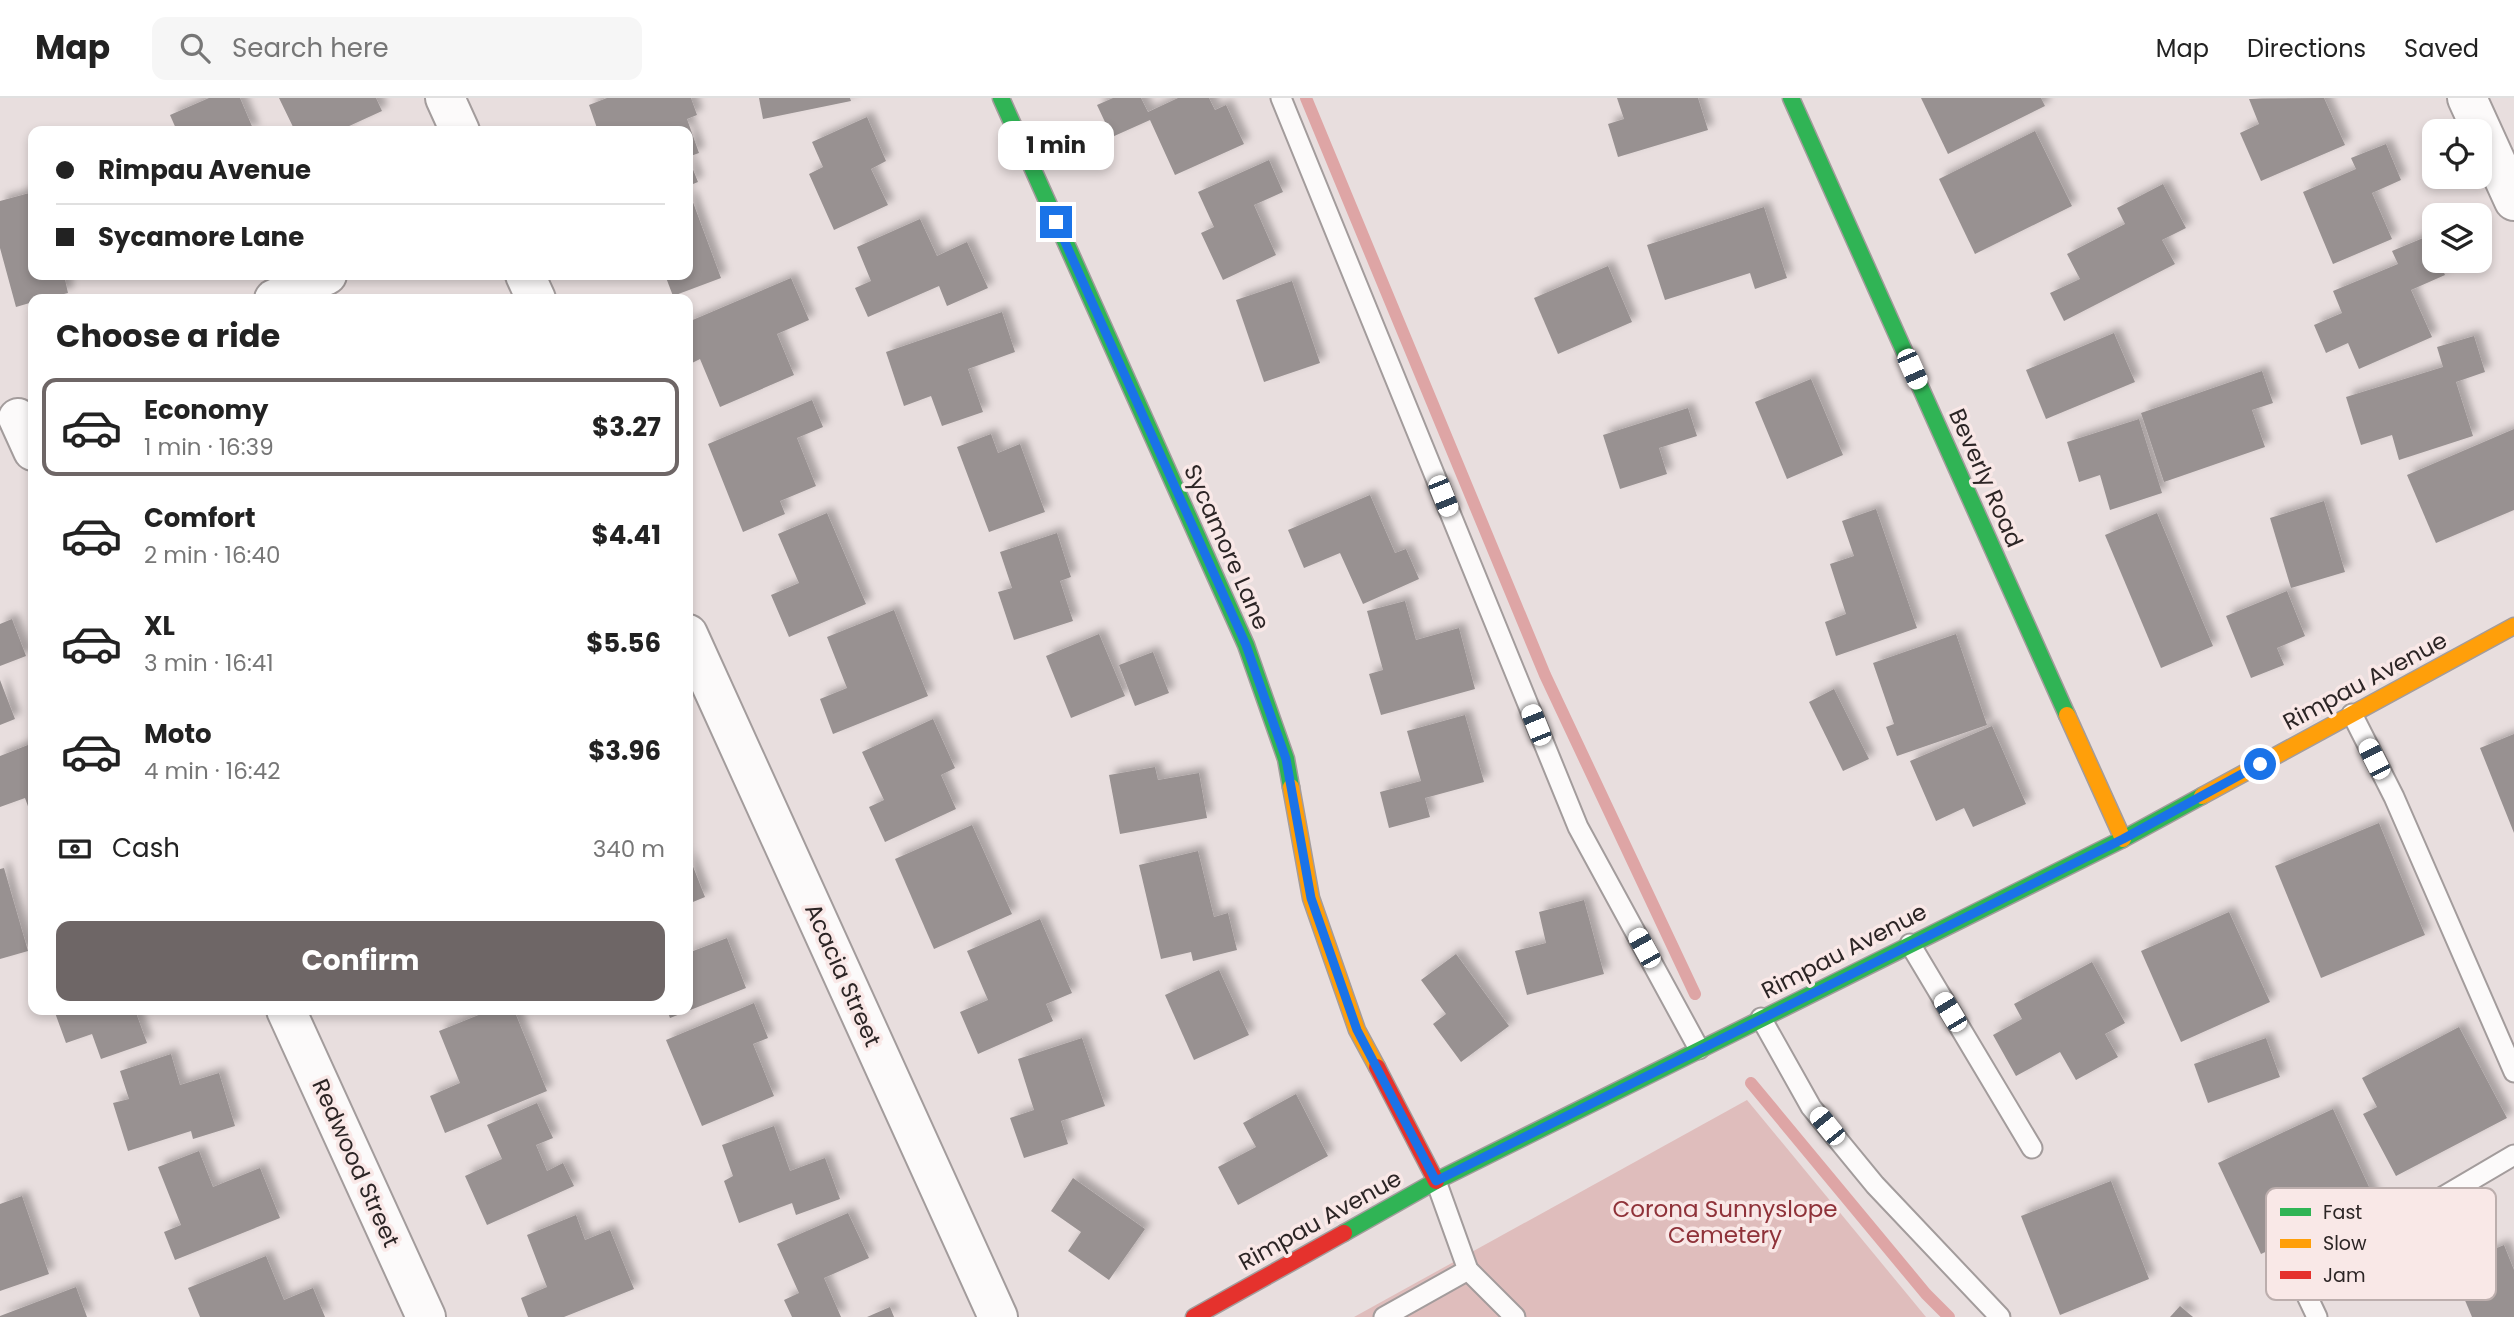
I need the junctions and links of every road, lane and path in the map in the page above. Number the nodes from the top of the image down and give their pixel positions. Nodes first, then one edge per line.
1 (445, 98) edge
2 (1001, 98) edge
3 (1281, 98) edge
4 (1791, 98) edge
5 (2467, 98) edge
6 (458, 126) edge
7 (2514, 201) edge
8 (316, 280) edge
9 (285, 294) edge
10 (2514, 626) edge
11 (693, 645) edge
12 (2351, 715) junction
13 (2123, 839) junction
14 (1910, 944) junction
15 (288, 1015) edge
16 (1761, 1018) junction
17 (1699, 1049) junction
18 (2514, 1072) edge
19 (2032, 1148) dead end
20 (2514, 1155) edge
21 (1436, 1181) junction
22 (2458, 1188) edge
23 (1468, 1270) junction
24 (2309, 1300) edge
25 (426, 1317) edge
26 (998, 1317) edge
27 (1194, 1317) edge
28 (1384, 1317) edge
29 (1515, 1317) edge
30 (2000, 1317) edge
31 (2317, 1317) edge

1 - 6 street
2 - 21 street, Sycamore Lane
3 - 17 lane
4 - 13 street, Beverly Road
5 - 7 street
8 - 9 street
10 - 12 street, Rimpau Avenue
11 - 26 street, Acacia Street
12 - 13 street, Rimpau Avenue
12 - 18 lane
13 - 14 street, Rimpau Avenue
14 - 16 street, Rimpau Avenue
14 - 19 lane
15 - 25 street, Redwood Street
16 - 17 street, Rimpau Avenue
16 - 30 lane
17 - 21 street, Rimpau Avenue
20 - 22 lane
21 - 23 lane
21 - 27 street, Rimpau Avenue
23 - 28 lane
23 - 29 lane
24 - 31 lane

